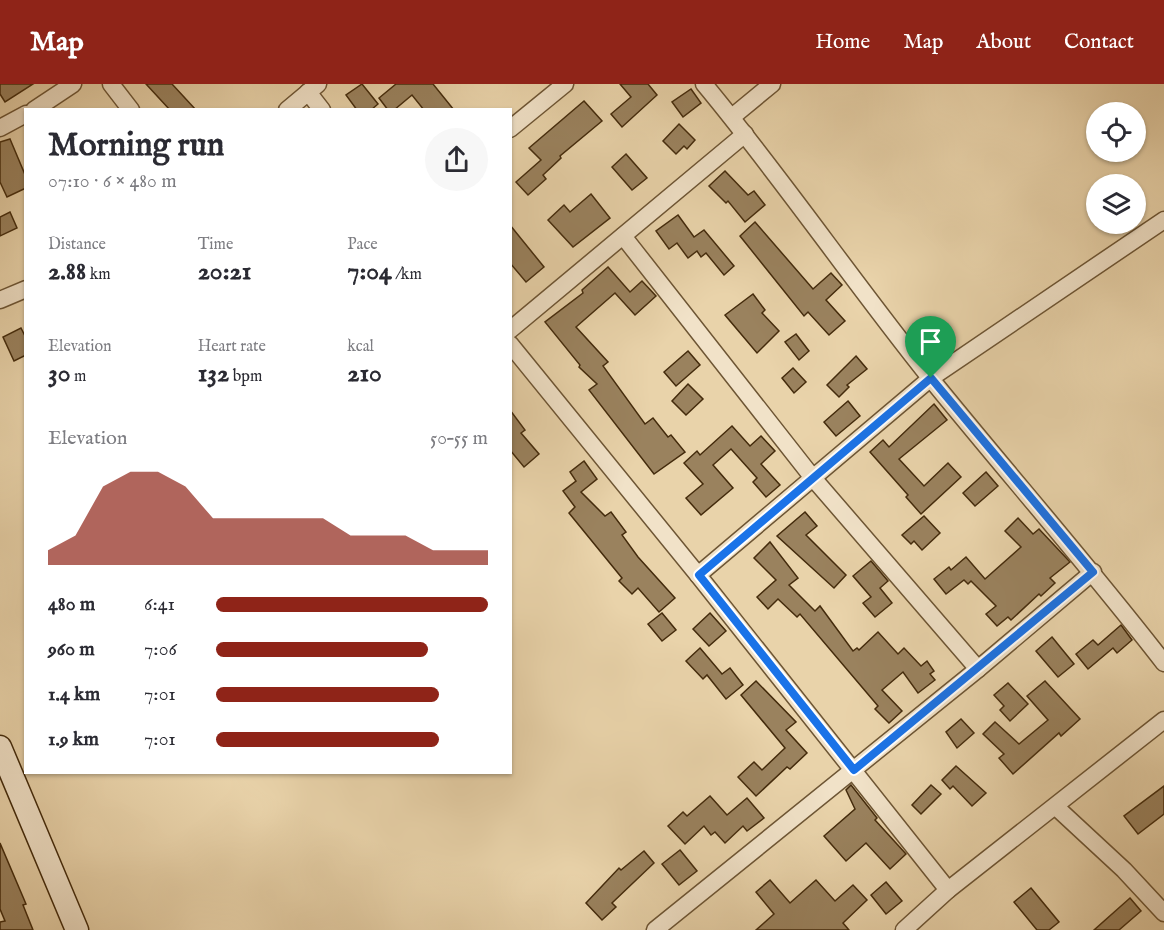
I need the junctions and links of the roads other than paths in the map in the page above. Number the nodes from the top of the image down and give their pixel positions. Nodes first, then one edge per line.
1 (73, 84) edge
2 (111, 84) edge
3 (566, 84) edge
4 (704, 84) edge
5 (772, 84) edge
6 (313, 88) edge
7 (37, 108) edge
8 (129, 108) edge
9 (289, 108) edge
10 (321, 108) edge
11 (24, 115) edge
12 (732, 117) junction
13 (512, 127) edge
14 (0, 128) edge
15 (745, 134) junction
16 (1164, 220) edge
17 (623, 236) junction
18 (24, 290) edge
19 (0, 300) edge
20 (512, 328) edge
21 (512, 346) edge
22 (931, 378) junction
23 (813, 478) junction
24 (1093, 572) junction
25 (699, 575) junction
26 (1164, 663) edge
27 (978, 669) junction
28 (1164, 720) edge
29 (0, 747) edge
30 (854, 770) junction
31 (1056, 807) junction
32 (948, 890) junction
33 (1164, 913) edge
34 (77, 930) edge
35 (655, 930) edge
36 (904, 930) edge

1 - 7 street
2 - 8 street
3 - 13 street
4 - 12 street
5 - 12 street
6 - 9 street
6 - 10 street
11 - 14 street
12 - 15 street
15 - 17 street
15 - 22 street
16 - 22 street
17 - 20 street
17 - 23 street
18 - 19 street
21 - 25 street
22 - 23 street
22 - 24 street
23 - 25 street
23 - 27 street
24 - 26 street
24 - 27 street
25 - 30 street
27 - 30 street
28 - 31 street
29 - 34 street
30 - 32 street
30 - 35 street
31 - 32 street
31 - 33 street
32 - 36 street

